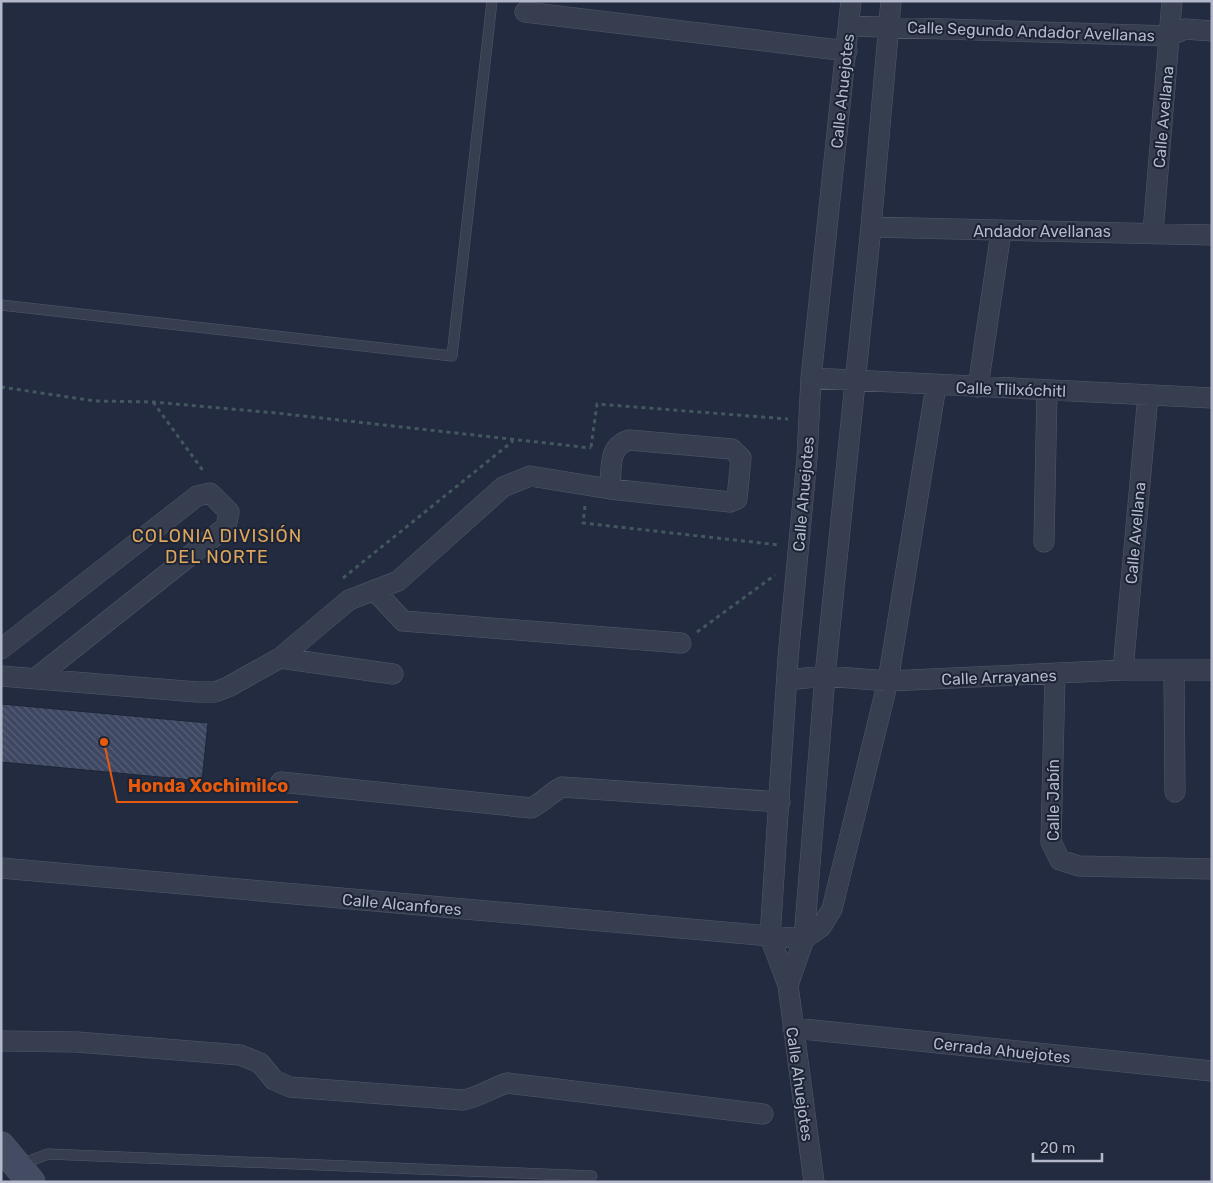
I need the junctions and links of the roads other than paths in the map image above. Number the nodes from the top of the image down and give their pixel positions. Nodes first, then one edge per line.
1 (492, 1) edge
2 (851, 1) edge
3 (891, 1) edge
4 (1172, 1) edge
5 (525, 12) dead end
6 (850, 26) junction
7 (889, 27) junction
8 (1212, 31) edge
9 (1170, 36) junction
10 (846, 51) junction
11 (871, 228) junction
12 (1001, 232) junction
13 (1153, 232) junction
14 (1212, 235) edge
15 (1, 305) edge
16 (811, 378) junction
17 (856, 382) junction
18 (936, 386) junction
19 (978, 387) junction
20 (1046, 390) junction
21 (1148, 395) junction
22 (1212, 398) edge
23 (610, 489) junction
24 (1044, 542) dead end
25 (376, 592) junction
26 (681, 643) road end
27 (1, 649) edge
28 (280, 658) junction
29 (1122, 670) junction
30 (1174, 670) junction
31 (1212, 670) edge
32 (393, 674) dead end
33 (1055, 675) junction
34 (1, 676) edge
35 (825, 676) junction
36 (36, 678) junction
37 (787, 680) junction
38 (888, 681) junction
39 (282, 782) dead end
40 (1175, 792) dead end
41 (780, 802) junction
42 (1, 868) edge
43 (1212, 869) edge
44 (770, 937) junction
45 (804, 939) junction
46 (788, 985) junction
47 (792, 1028) junction
48 (1, 1041) edge
49 (1212, 1071) edge
50 (762, 1114) dead end
51 (17, 1164) edge
52 (592, 1176) dead end
53 (814, 1182) edge

1 - 15 lane
2 - 6 street, Calle Ahuejotes
3 - 7 street, Calle Ahuejotes
4 - 9 street, Calle Avellana
5 - 10 street
6 - 7 street, Calle Segundo Andador Avellanas
6 - 10 street, Calle Ahuejotes
7 - 9 street, Calle Segundo Andador Avellanas
7 - 11 street, Calle Ahuejotes
8 - 9 street, Calle Segundo Andador Avellanas
9 - 13 street, Calle Avellana
10 - 16 street, Calle Ahuejotes
11 - 12 street, Andador Avellanas
11 - 17 street, Calle Ahuejotes
12 - 13 street, Andador Avellanas
12 - 19 street
13 - 14 street, Andador Avellanas
16 - 17 street, Calle Tlilxóchitl
16 - 37 street, Calle Ahuejotes
17 - 18 street, Calle Tlilxóchitl
17 - 35 street, Calle Ahuejotes
18 - 19 street, Calle Tlilxóchitl
18 - 38 street
19 - 20 street, Calle Tlilxóchitl
20 - 21 street, Calle Tlilxóchitl
20 - 24 street
21 - 22 street, Calle Tlilxóchitl
21 - 29 street, Calle Avellana
23 - 23 street
23 - 25 street
25 - 26 street
25 - 28 street
27 - 36 street
28 - 32 street
28 - 36 street
29 - 30 street, Calle Arrayanes
29 - 33 street, Calle Arrayanes
30 - 31 street, Calle Arrayanes
30 - 40 street
33 - 38 street, Calle Arrayanes
33 - 43 street, Calle Jabín
34 - 36 street
35 - 37 street, Calle Arrayanes
35 - 38 street, Calle Arrayanes
35 - 45 street, Calle Ahuejotes
37 - 41 street, Calle Ahuejotes
38 - 45 street
39 - 41 street
41 - 44 street, Calle Ahuejotes
42 - 44 street, Calle Alcanfores
44 - 45 street, Calle Alcanfores
44 - 46 street, Calle Ahuejotes
45 - 46 street, Calle Ahuejotes
46 - 47 street, Calle Ahuejotes
47 - 49 street, Cerrada Ahuejotes
47 - 53 street, Calle Ahuejotes
48 - 50 street
51 - 52 lane

